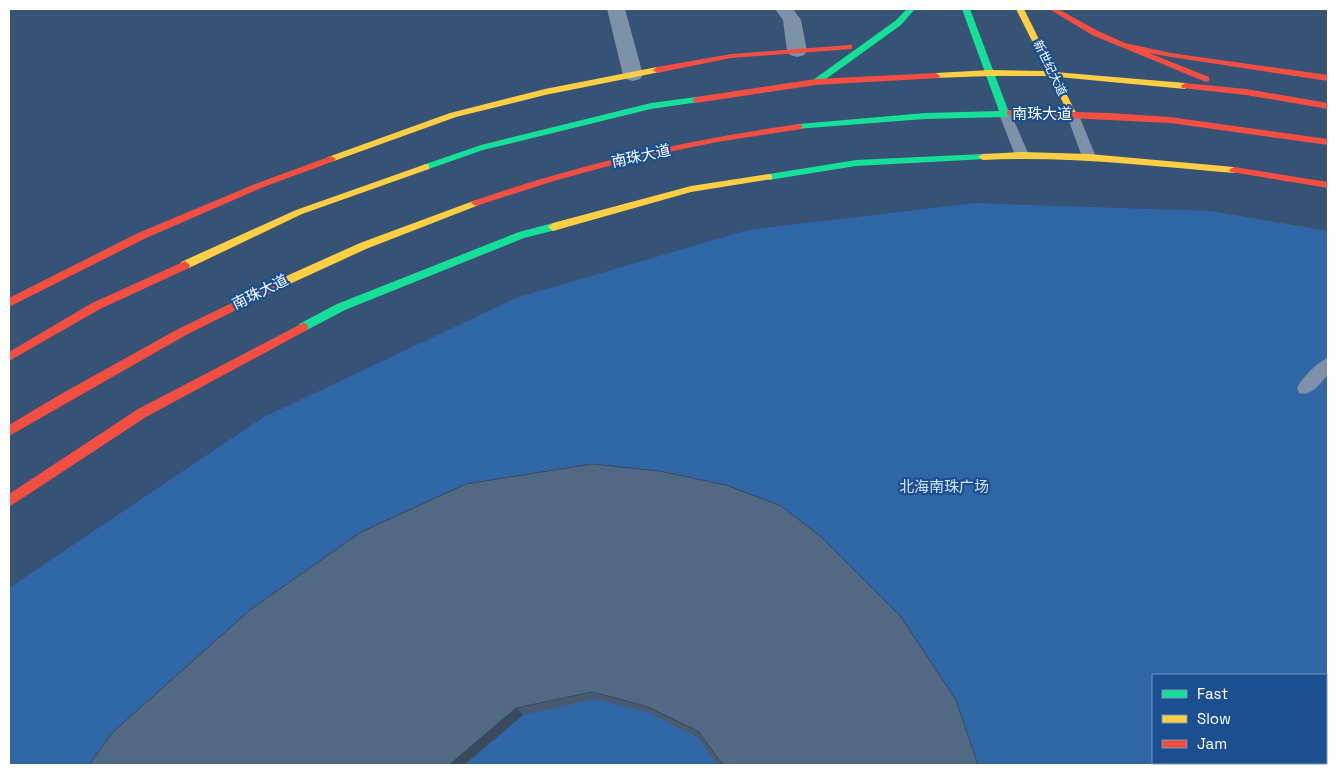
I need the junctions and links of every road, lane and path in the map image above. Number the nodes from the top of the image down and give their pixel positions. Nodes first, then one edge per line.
1 (616, 9) edge
2 (784, 9) edge
3 (911, 9) edge
4 (966, 9) edge
5 (1020, 9) edge
6 (1053, 9) edge
7 (878, 37) junction
8 (1126, 45) junction
9 (848, 47) joint
10 (797, 51) junction
11 (990, 73) junction
12 (633, 74) junction
13 (1054, 74) junction
14 (1328, 78) edge
15 (816, 82) junction
16 (1246, 92) junction
17 (1328, 106) edge
18 (1072, 113) junction
19 (1006, 114) junction
20 (1328, 142) edge
21 (1022, 155) junction
22 (1089, 157) junction
23 (1328, 185) edge
24 (9, 303) edge
25 (9, 357) edge
26 (1328, 365) edge
27 (1305, 388) dead end
28 (9, 431) edge
29 (9, 501) edge

1 - 12 street
2 - 10 street
3 - 7 main road
4 - 11 main road
5 - 13 main road, 新世纪大道
6 - 8 main road
7 - 9 street
7 - 15 main road
8 - 14 main road
8 - 16 main road
9 - 10 main road
10 - 12 main road
11 - 13 main road
11 - 15 main road
11 - 19 main road
12 - 24 main road
13 - 16 main road
13 - 18 main road, 新世纪大道
15 - 25 main road
16 - 17 main road
18 - 19 main road, 南珠大道
18 - 20 main road, 南珠大道
18 - 22 lane, 新世纪大道
19 - 21 lane
19 - 28 main road, 南珠大道
21 - 22 main road
21 - 29 main road
22 - 23 main road
26 - 27 lane

